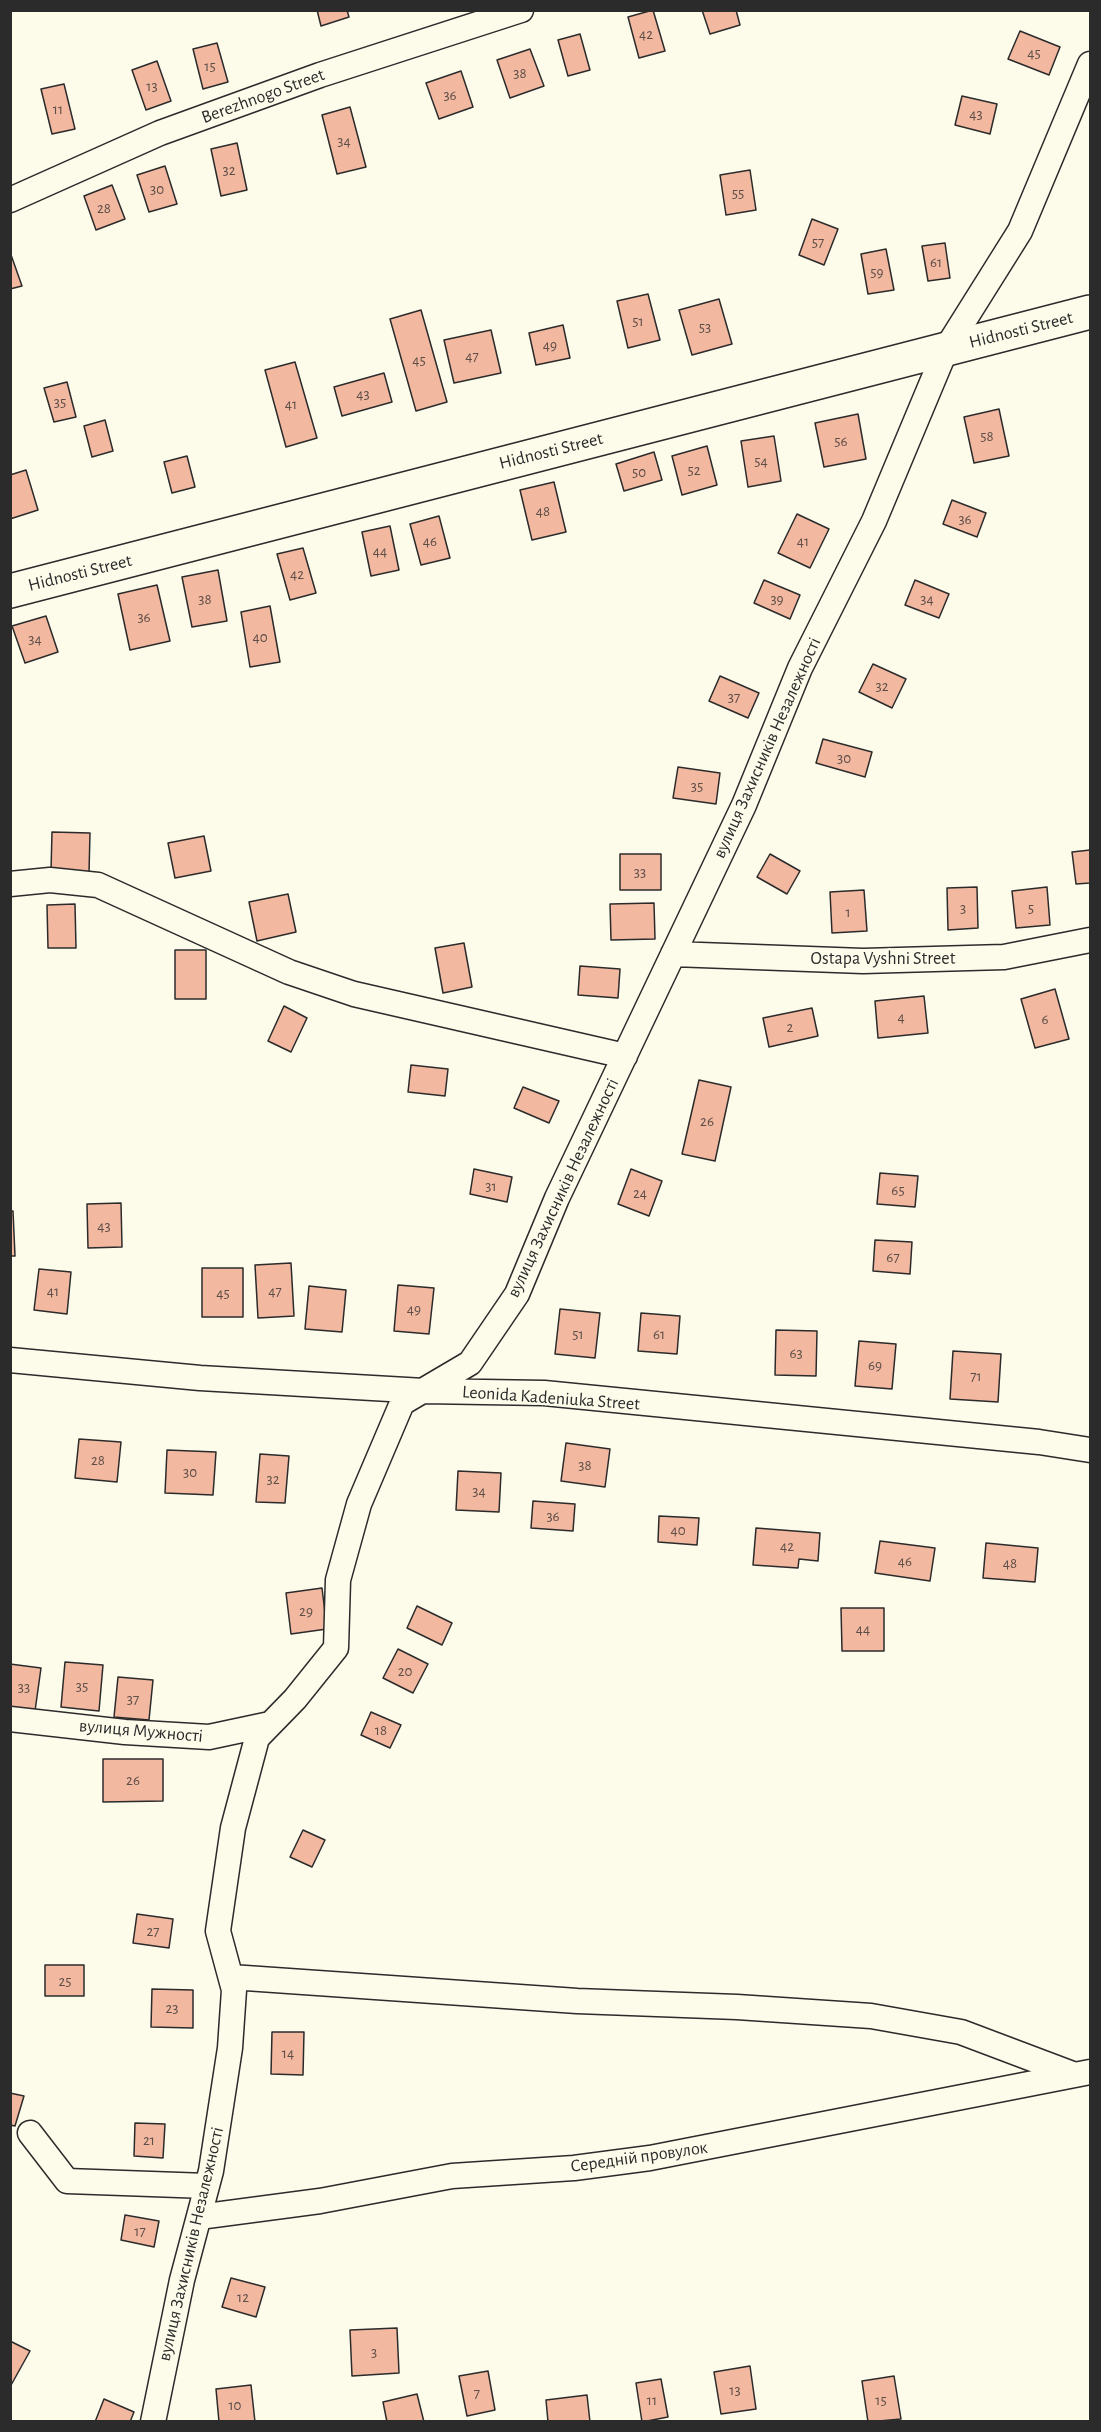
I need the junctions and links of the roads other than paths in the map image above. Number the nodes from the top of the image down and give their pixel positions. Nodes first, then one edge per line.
1 (521, 10) edge
2 (1090, 64) edge
3 (10, 200) edge
4 (1090, 312) edge
5 (946, 350) junction
6 (10, 591) edge
7 (10, 884) edge
8 (1090, 940) edge
9 (673, 954) junction
10 (625, 1056) junction
11 (10, 1360) edge
12 (424, 1391) junction
13 (1090, 1450) edge
14 (10, 1719) edge
15 (270, 1724) junction
16 (231, 1977) junction
17 (1083, 2074) edge
18 (30, 2133) dead end
19 (207, 2186) junction
20 (199, 2217) junction
21 (153, 2421) edge

1 - 3 street, Berezhnogo Street
2 - 5 street, вулиця Захисників Незалежності
4 - 5 street, Hidnosti Street
5 - 6 street, Hidnosti Street
5 - 9 street, вулиця Захисників Незалежності
7 - 10 street
8 - 9 street, Ostapa Vyshni Street
9 - 10 street, вулиця Захисників Незалежності
10 - 12 street, вулиця Захисників Незалежності
11 - 12 street, Leonida Kadeniuka Street
12 - 13 street, Leonida Kadeniuka Street
12 - 15 street, вулиця Захисників Незалежності
14 - 15 street, вулиця Мужності
15 - 16 street, вулиця Захисників Незалежності
16 - 17 street, Середній провулок
16 - 19 street, вулиця Захисників Незалежності
17 - 20 street, Середній провулок
18 - 19 street
19 - 20 street, вулиця Захисників Незалежності
20 - 21 street, вулиця Захисників Незалежності

